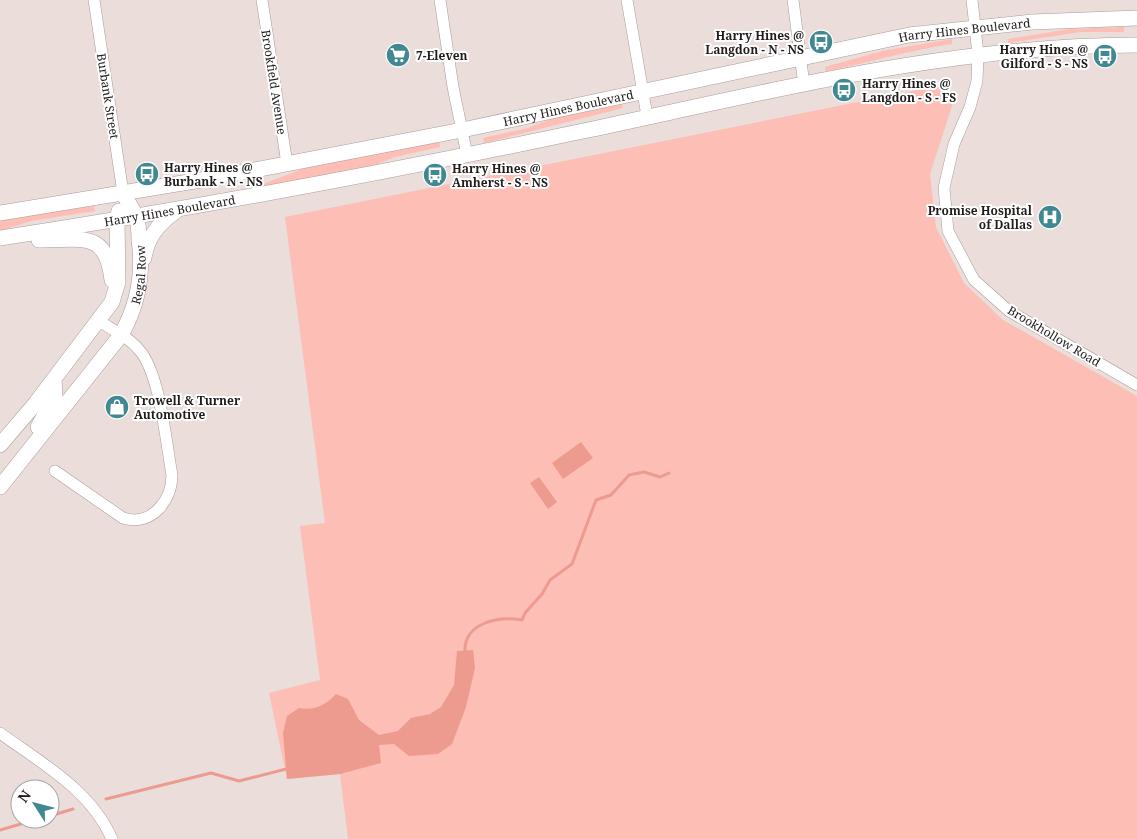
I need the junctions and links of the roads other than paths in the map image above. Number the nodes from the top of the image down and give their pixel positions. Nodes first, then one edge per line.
1 (94, 0) edge
2 (262, 0) edge
3 (440, 0) edge
4 (627, 0) edge
5 (793, 0) edge
6 (972, 0) edge
7 (1137, 18) edge
8 (975, 27) junction
9 (1137, 45) edge
10 (978, 54) junction
11 (800, 58) junction
12 (804, 85) junction
13 (642, 91) junction
14 (647, 116) junction
15 (462, 130) junction
16 (467, 155) junction
17 (287, 164) junction
18 (123, 193) junction
19 (178, 210) junction
20 (0, 213) edge
21 (137, 218) junction
22 (117, 221) junction
23 (3, 238) edge
24 (141, 269) junction
25 (114, 295) junction
26 (99, 321) junction
27 (121, 335) junction
28 (54, 380) junction
29 (1137, 385) edge
30 (0, 445) edge
31 (29, 451) junction
32 (55, 471) dead end
33 (0, 487) edge
34 (0, 733) edge
35 (112, 839) edge

1 - 18 street, Burbank Street
2 - 17 street, Brookfield Avenue
3 - 15 street
4 - 13 street
5 - 11 street
6 - 8 street, Brookhollow Road
7 - 8 main road, Harry Hines Boulevard
8 - 10 street, Brookhollow Road
8 - 11 main road, Harry Hines Boulevard
9 - 10 main road, Harry Hines Boulevard
10 - 12 main road, Harry Hines Boulevard
10 - 29 street, Brookhollow Road
11 - 12 street
11 - 13 main road, Harry Hines Boulevard
12 - 14 main road, Harry Hines Boulevard
13 - 14 street
13 - 15 main road, Harry Hines Boulevard
14 - 16 main road, Harry Hines Boulevard
15 - 16 street
15 - 17 main road, Harry Hines Boulevard
16 - 19 main road, Harry Hines Boulevard
17 - 18 main road, Harry Hines Boulevard
18 - 20 main road, Harry Hines Boulevard
18 - 21 main road, Regal Row
18 - 22 main road, Regal Row
19 - 21 main road, Harry Hines Boulevard
19 - 24 main road
21 - 22 main road, Harry Hines Boulevard
21 - 24 main road, Regal Row
22 - 23 main road, Harry Hines Boulevard
22 - 25 main road, Regal Row
23 - 25 main road
24 - 27 main road, Regal Row
25 - 26 main road, Regal Row
26 - 27 street
26 - 28 main road, Regal Row
27 - 31 main road, Regal Row
27 - 32 street
28 - 30 main road, Regal Row
28 - 31 main road
31 - 33 main road, Regal Row
34 - 35 street

